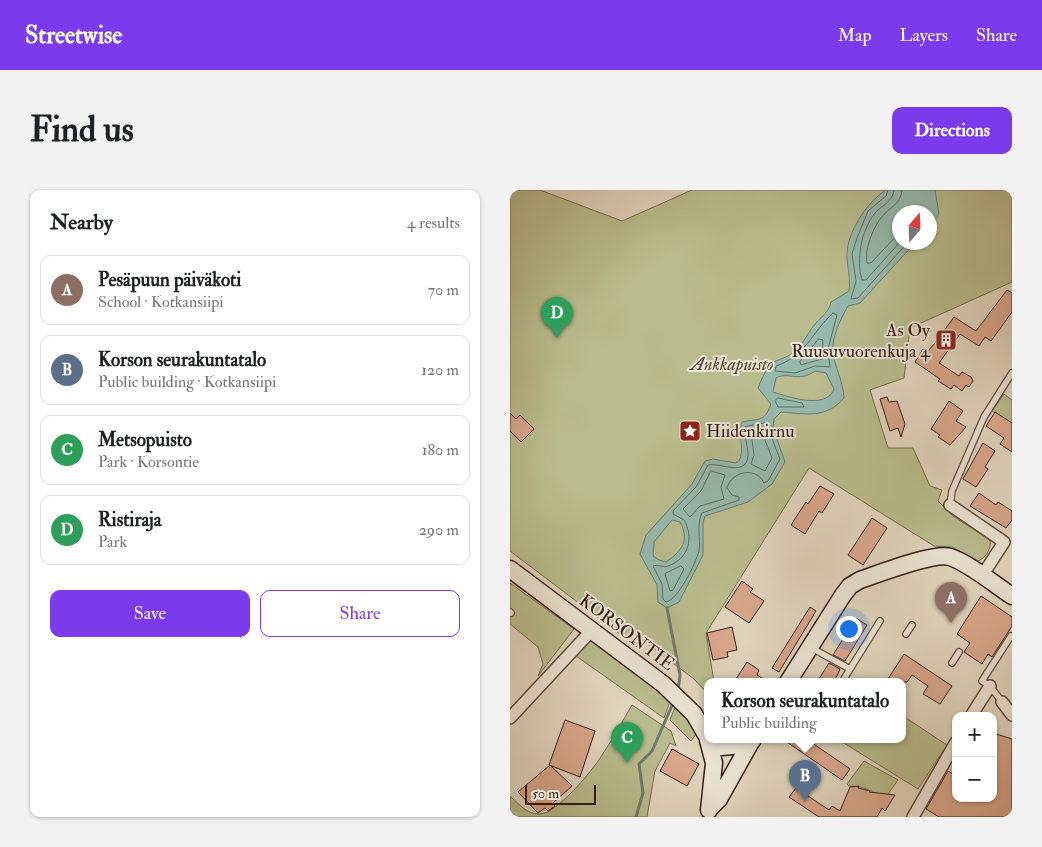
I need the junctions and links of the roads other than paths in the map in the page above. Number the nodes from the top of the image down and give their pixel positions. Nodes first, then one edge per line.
1 (1012, 373) edge
2 (950, 505) joint
3 (510, 569) edge
4 (982, 576) junction
5 (1012, 596) edge
6 (880, 621) dead end
7 (912, 624) dead end
8 (592, 630) junction
9 (906, 634) dead end
10 (1011, 636) edge
11 (817, 651) dead end
12 (959, 652) dead end
13 (952, 663) dead end
14 (850, 669) junction
15 (791, 678) edge
16 (844, 678) edge
17 (990, 686) junction
18 (1002, 702) joint
19 (974, 712) edge
20 (1012, 716) edge
21 (510, 718) edge
22 (704, 735) edge
23 (746, 743) edge
24 (750, 743) edge
25 (710, 747) edge
26 (952, 749) edge
27 (742, 758) junction
28 (708, 813) edge
29 (913, 817) edge

1 - 2 lane
2 - 4 street
3 - 8 main road, KORSONTIE
4 - 5 main road
4 - 15 main road
6 - 14 lane
7 - 9 lane
8 - 21 street
8 - 22 main road, KORSONTIE
10 - 17 lane
11 - 14 lane
12 - 13 lane
14 - 16 lane
17 - 18 lane
17 - 19 street
18 - 20 street
23 - 25 main road
24 - 27 main road
25 - 27 main road
25 - 28 main road
26 - 29 street
27 - 28 main road

